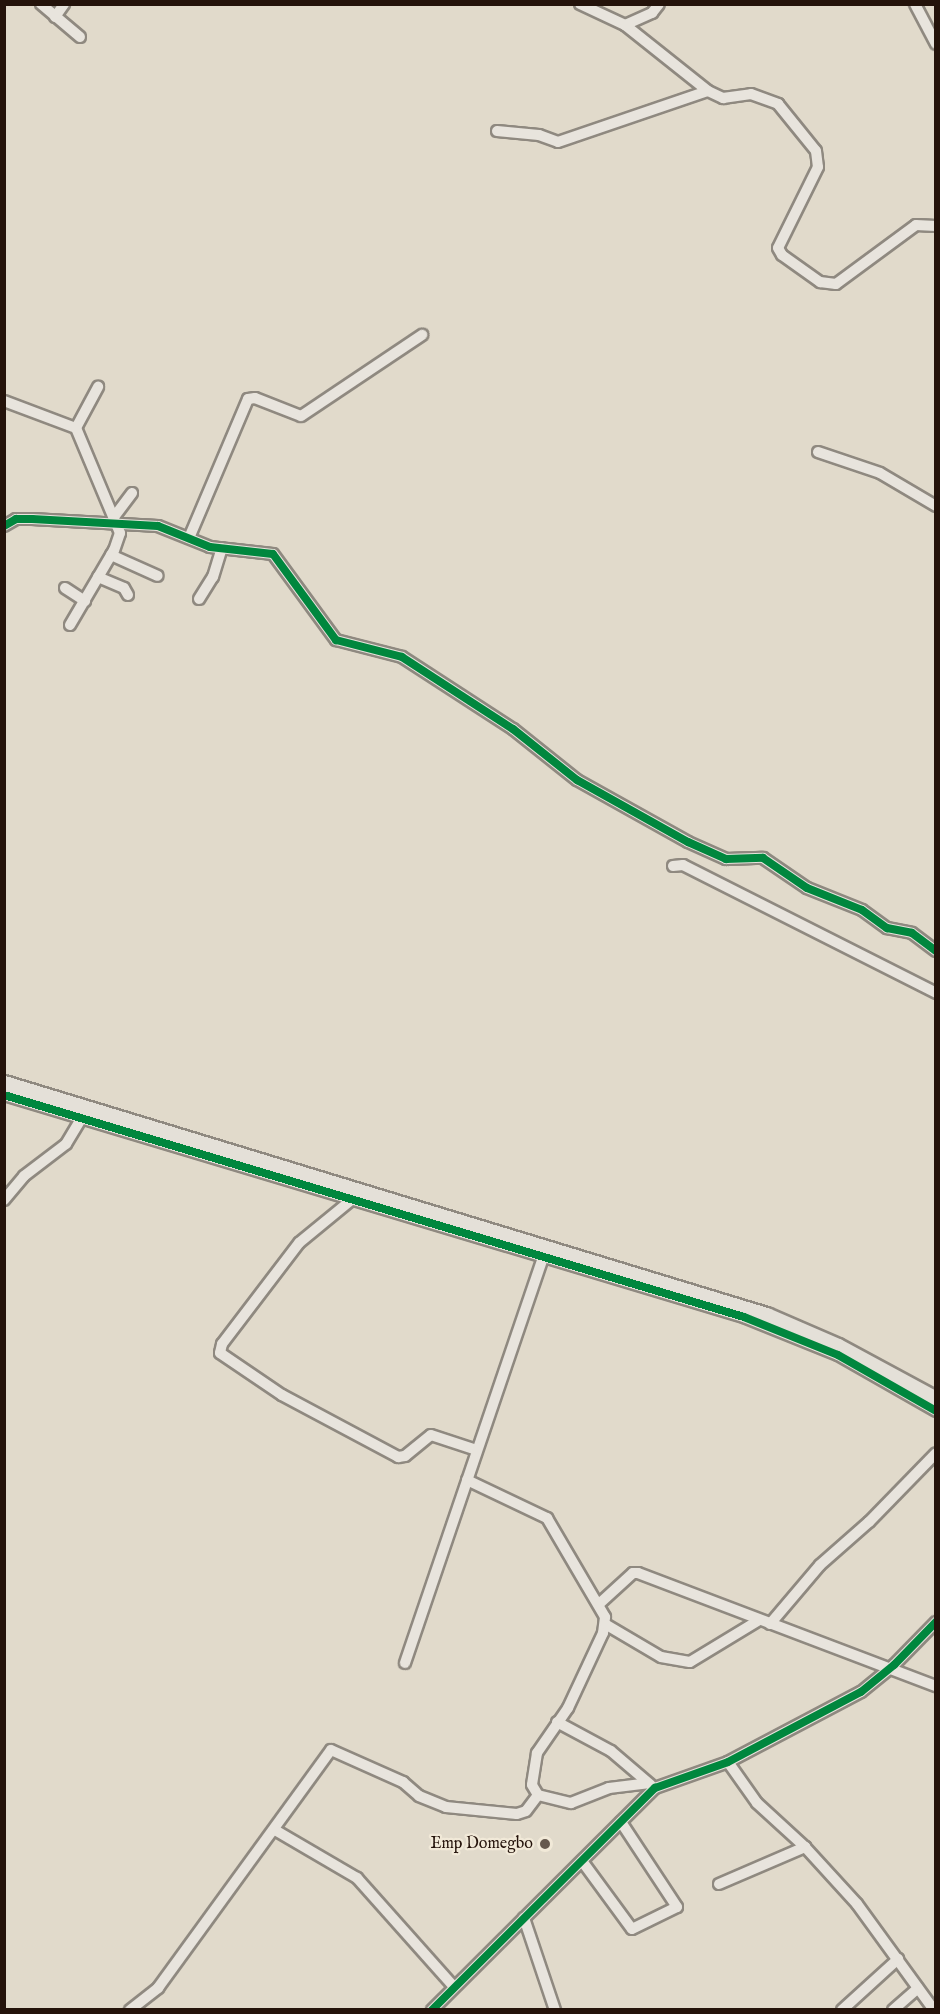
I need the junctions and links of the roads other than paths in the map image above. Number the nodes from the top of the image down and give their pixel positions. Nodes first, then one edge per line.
1 (41, 4) edge
2 (64, 4) edge
3 (580, 4) edge
4 (659, 4) edge
5 (915, 4) edge
6 (56, 17) junction
7 (625, 25) junction
8 (80, 37) dead end
9 (936, 44) edge
10 (708, 91) junction
11 (497, 131) dead end
12 (936, 226) edge
13 (422, 335) dead end
14 (98, 387) dead end
15 (4, 401) edge
16 (76, 428) junction
17 (818, 452) dead end
18 (132, 493) dead end
19 (936, 506) edge
20 (115, 519) junction
21 (4, 526) edge
22 (189, 538) junction
23 (222, 548) junction
24 (111, 555) junction
25 (159, 576) dead end
26 (98, 577) junction
27 (65, 588) dead end
28 (128, 595) dead end
29 (199, 599) dead end
30 (85, 601) junction
31 (70, 625) dead end
32 (673, 866) dead end
33 (936, 951) edge
34 (936, 993) edge
35 (4, 1083) edge
36 (4, 1095) edge
37 (80, 1121) junction
38 (356, 1196) junction
39 (4, 1200) edge
40 (545, 1252) junction
41 (936, 1400) edge
42 (936, 1411) edge
43 (477, 1450) junction
44 (936, 1453) edge
45 (467, 1480) junction
46 (598, 1604) junction
47 (765, 1622) junction
48 (936, 1622) edge
49 (605, 1624) junction
50 (405, 1663) dead end
51 (889, 1669) junction
52 (936, 1686) edge
53 (557, 1722) junction
54 (728, 1762) junction
55 (652, 1786) junction
56 (538, 1795) junction
57 (621, 1822) junction
58 (275, 1830) junction
59 (805, 1847) junction
60 (582, 1861) junction
61 (719, 1884) dead end
62 (524, 1918) junction
63 (898, 1959) junction
64 (454, 1987) junction
65 (918, 1988) junction
66 (130, 2010) edge
67 (432, 2010) edge
68 (555, 2010) edge
69 (842, 2010) edge
70 (893, 2010) edge
71 (934, 2010) edge

1 - 6 street
2 - 6 street
3 - 7 street
4 - 7 street
5 - 9 street
6 - 8 street
7 - 10 street
10 - 11 street
10 - 12 street
13 - 22 street
14 - 16 street
15 - 16 street
16 - 20 street
17 - 19 street
18 - 20 street
20 - 21 street
20 - 22 street
20 - 24 street
22 - 23 street
23 - 29 street
23 - 33 street
24 - 25 street
24 - 26 street
26 - 28 street
26 - 30 street
27 - 30 street
30 - 31 street
32 - 34 street
35 - 38 highway
36 - 37 street
37 - 38 street
37 - 39 street
38 - 40 highway
38 - 43 street
40 - 41 highway
40 - 42 street
40 - 43 street
43 - 45 street
44 - 47 street
45 - 46 street
45 - 50 street
46 - 47 street
46 - 49 street
47 - 49 street
47 - 51 street
48 - 51 street
49 - 53 street
51 - 52 street
51 - 54 street
53 - 55 street
53 - 56 street
54 - 55 street
54 - 59 street
55 - 56 street
55 - 57 street
56 - 58 street
57 - 60 street
57 - 60 street
58 - 64 street
58 - 66 street
59 - 61 street
59 - 63 street
60 - 62 street
62 - 64 street
62 - 68 street
63 - 65 street
63 - 69 street
64 - 67 street
65 - 70 street
65 - 71 street

